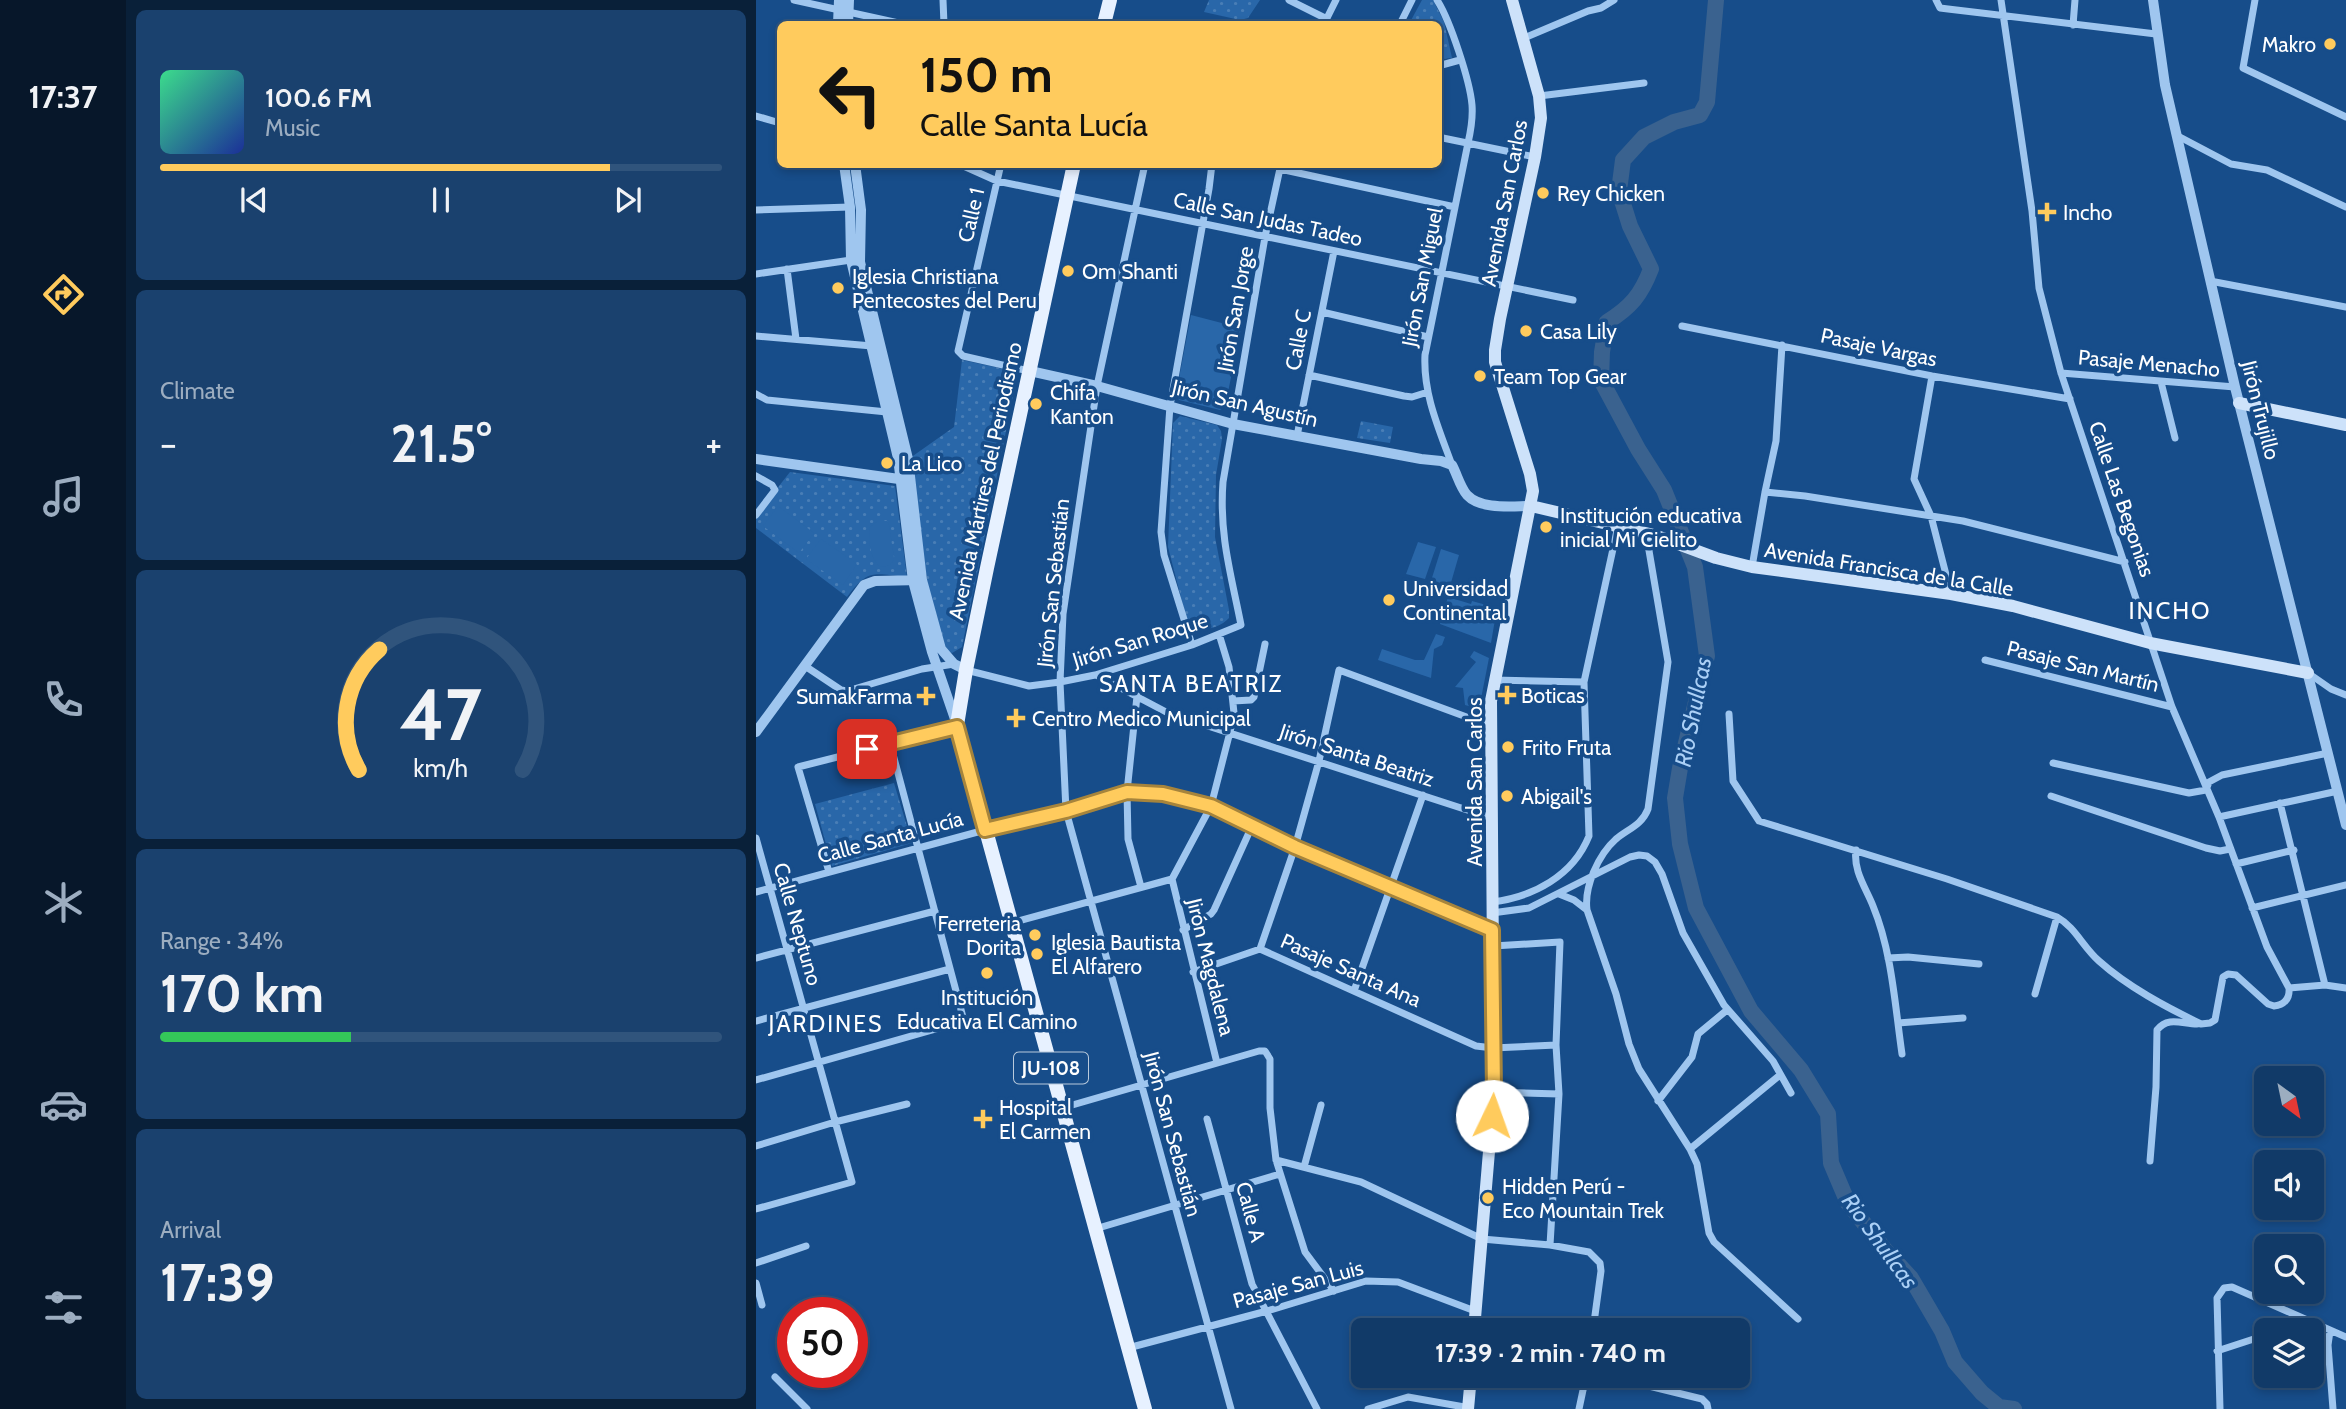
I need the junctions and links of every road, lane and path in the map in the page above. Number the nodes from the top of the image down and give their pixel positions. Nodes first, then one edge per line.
1 (794, 0) edge
2 (849, 0) edge
3 (943, 0) edge
4 (1110, 0) edge
5 (1289, 0) edge
6 (1336, 0) edge
7 (1412, 0) edge
8 (1437, 0) edge
9 (1512, 0) edge
10 (1614, 0) edge
11 (2001, 0) edge
12 (2075, 0) edge
13 (2152, 0) edge
14 (2255, 0) edge
15 (1936, 1) edge
16 (843, 12) edge
17 (2004, 17) junction
18 (888, 21) edge
19 (944, 21) edge
20 (1105, 21) edge
21 (1324, 21) edge
22 (1326, 21) edge
23 (1402, 21) edge
24 (2073, 25) junction
25 (2156, 34) junction
26 (1524, 38) junction
27 (1460, 60) junction
28 (1442, 64) edge
29 (1644, 83) dead end
30 (1539, 96) junction
31 (756, 116) edge
32 (2346, 117) edge
33 (777, 121) edge
34 (2176, 135) junction
35 (1442, 138) edge
36 (1468, 143) junction
37 (1535, 157) junction
38 (845, 168) edge
39 (855, 168) edge
40 (968, 168) edge
41 (1000, 168) edge
42 (1073, 168) edge
43 (1144, 168) edge
44 (1211, 168) edge
45 (1280, 168) edge
46 (1284, 168) edge
47 (997, 181) junction
48 (1067, 196) junction
49 (850, 207) junction
50 (1455, 207) junction
51 (2346, 207) edge
52 (756, 210) edge
53 (1135, 210) junction
54 (1203, 224) junction
55 (1265, 237) junction
56 (1334, 251) junction
57 (852, 260) junction
58 (787, 269) junction
59 (1442, 273) junction
60 (756, 274) edge
61 (2210, 281) junction
62 (1508, 286) junction
63 (1573, 300) dead end
64 (2346, 307) edge
65 (1322, 312) junction
66 (1682, 326) dead end
67 (756, 336) edge
68 (1428, 337) junction
69 (796, 339) junction
70 (1782, 345) junction
71 (876, 346) junction
72 (1030, 371) junction
73 (2061, 373) junction
74 (1309, 375) junction
75 (1932, 376) junction
76 (2161, 382) junction
77 (1097, 386) junction
78 (2235, 387) junction
79 (1427, 392) junction
80 (756, 394) edge
81 (2070, 399) junction
82 (2239, 403) junction
83 (1170, 406) junction
84 (887, 412) junction
85 (1233, 424) junction
86 (2346, 425) edge
87 (1297, 436) junction
88 (2175, 438) dead end
89 (756, 459) edge
90 (1452, 465) junction
91 (756, 475) edge
92 (905, 480) junction
93 (1765, 492) junction
94 (1531, 506) junction
95 (756, 515) edge
96 (1931, 516) junction
97 (1618, 526) junction
98 (1650, 534) junction
99 (2125, 562) junction
100 (1752, 567) junction
101 (917, 581) junction
102 (1951, 594) junction
103 (1241, 625) joint
104 (1219, 634) junction
105 (2150, 643) junction
106 (1265, 644) dead end
107 (1192, 645) junction
108 (1985, 660) dead end
109 (805, 666) junction
110 (937, 667) junction
111 (960, 667) junction
112 (2308, 673) junction
113 (1095, 675) junction
114 (1494, 680) junction
115 (1060, 682) junction
116 (1584, 682) junction
117 (2346, 695) edge
118 (1137, 696) junction
119 (1233, 701) junction
120 (2172, 707) junction
121 (1729, 714) dead end
122 (957, 726) junction
123 (1491, 726) junction
124 (756, 732) edge
125 (1230, 732) junction
126 (890, 743) junction
127 (2328, 753) junction
128 (1319, 761) junction
129 (2053, 763) dead end
130 (2206, 790) junction
131 (2338, 791) junction
132 (1127, 792) junction
133 (1423, 795) junction
134 (2051, 796) dead end
135 (2280, 803) junction
136 (1211, 806) junction
137 (1066, 811) junction
138 (2220, 817) junction
139 (1492, 818) junction
140 (2346, 825) edge
141 (1252, 826) junction
142 (985, 830) junction
143 (756, 838) edge
144 (1295, 847) junction
145 (918, 848) junction
146 (2231, 849) junction
147 (1856, 850) junction
148 (2294, 850) junction
149 (2236, 863) junction
150 (829, 872) junction
151 (1592, 877) junction
152 (1172, 879) junction
153 (2346, 885) edge
154 (1140, 887) junction
155 (1391, 887) junction
156 (769, 888) junction
157 (756, 892) edge
158 (1559, 894) junction
159 (2304, 896) junction
160 (1091, 901) junction
161 (1492, 907) junction
162 (2252, 908) junction
163 (1587, 910) junction
164 (935, 911) junction
165 (2057, 917) junction
166 (1011, 923) junction
167 (1184, 930) junction
168 (1492, 930) junction
169 (1493, 946) junction
170 (1260, 948) junction
171 (786, 950) junction
172 (756, 958) edge
173 (1888, 958) junction
174 (1979, 964) dead end
175 (950, 969) junction
176 (1193, 972) junction
177 (2325, 985) junction
178 (2289, 988) junction
179 (2346, 988) edge
180 (1354, 991) junction
181 (2035, 994) dead end
182 (803, 1007) junction
183 (1727, 1010) junction
184 (1963, 1018) dead end
185 (756, 1021) edge
186 (1898, 1023) junction
187 (2201, 1024) junction
188 (1556, 1045) junction
189 (1493, 1048) junction
190 (1902, 1054) dead end
191 (818, 1061) junction
192 (1217, 1063) junction
193 (1780, 1075) junction
194 (756, 1080) edge
195 (1141, 1084) junction
196 (1494, 1092) junction
197 (1791, 1093) dead end
198 (1559, 1094) junction
199 (1658, 1101) junction
200 (907, 1104) dead end
201 (1321, 1105) dead end
202 (1062, 1108) junction
203 (1207, 1119) dead end
204 (835, 1122) junction
205 (756, 1146) edge
206 (1690, 1149) junction
207 (1276, 1160) junction
208 (2150, 1161) dead end
209 (1304, 1167) junction
210 (1280, 1174) junction
211 (1226, 1190) junction
212 (1175, 1205) junction
213 (756, 1209) edge
214 (1095, 1229) junction
215 (1482, 1239) junction
216 (1550, 1245) junction
217 (806, 1246) dead end
218 (756, 1262) edge
219 (756, 1283) edge
220 (1334, 1291) junction
221 (762, 1305) dead end
222 (1267, 1311) junction
223 (1475, 1311) junction
224 (1475, 1318) edge
225 (1595, 1318) edge
226 (2302, 1318) edge
227 (1798, 1319) dead end
228 (1208, 1326) junction
229 (2324, 1328) edge
230 (2330, 1331) junction
231 (2346, 1338) edge
232 (2254, 1339) edge
233 (1128, 1348) junction
234 (2217, 1351) junction
235 (775, 1377) dead end
236 (1471, 1388) edge
237 (1585, 1388) edge
238 (1657, 1388) edge
239 (802, 1407) edge
240 (1145, 1409) edge
241 (1231, 1409) edge
242 (1317, 1409) edge
243 (1368, 1409) edge
244 (1470, 1409) edge
245 (1579, 1409) edge
246 (1707, 1409) edge
247 (2220, 1409) edge
248 (2333, 1409) edge

1 - 16 street
2 - 16 street
3 - 19 street
4 - 20 main road
5 - 21 street
6 - 22 street
7 - 23 street
8 - 27 street, Jirón San Miguel
9 - 26 main road, Avenida San Carlos
10 - 26 street
11 - 17 street, Calle Las Begonias
12 - 24 street
13 - 25 street, Jirón Trujillo
14 - 32 street
15 - 17 street
16 - 18 street
17 - 24 street
17 - 73 street, Calle Las Begonias
24 - 25 street
25 - 34 street, Jirón Trujillo
26 - 30 main road, Avenida San Carlos
27 - 28 street
27 - 36 street, Jirón San Miguel
29 - 30 street
30 - 37 main road, Avenida San Carlos
31 - 33 street
34 - 51 street
34 - 61 street, Jirón Trujillo
35 - 36 street
36 - 37 street
36 - 50 street, Jirón San Miguel
37 - 62 main road, Avenida San Carlos
38 - 49 street
39 - 71 street
40 - 47 street, Calle San Judas Tadeo
41 - 47 street, Calle 1
42 - 48 main road, Avenida Mártires del Periodismo / JU-108
43 - 53 street, Jirón San Sebastián
44 - 54 street
45 - 55 street, Jirón San Jorge
46 - 50 street
47 - 48 street, Calle San Judas Tadeo
47 - 72 street, Calle 1
48 - 53 street, Calle San Judas Tadeo
48 - 72 main road, Avenida Mártires del Periodismo / JU-108
49 - 52 street
49 - 57 street
50 - 59 street, Jirón San Miguel
53 - 54 street, Calle San Judas Tadeo
53 - 77 street, Jirón San Sebastián
54 - 55 street, Calle San Judas Tadeo
54 - 83 street
55 - 56 street, Calle San Judas Tadeo
55 - 85 street, Jirón San Jorge
56 - 59 street, Calle San Judas Tadeo
56 - 65 street, Calle C
57 - 58 street
57 - 71 street
58 - 60 street
58 - 69 street
59 - 62 street, Calle San Judas Tadeo
59 - 68 street, Jirón San Miguel
61 - 64 street
61 - 78 street, Jirón Trujillo
62 - 63 street, Calle San Judas Tadeo
62 - 94 main road, Avenida San Carlos
65 - 68 street
65 - 74 street, Calle C
66 - 70 street, Pasaje Vargas
67 - 69 street
68 - 79 street, Jirón San Miguel
69 - 71 street
70 - 75 street, Pasaje Vargas
70 - 93 street
71 - 84 street
71 - 92 street
72 - 77 street, Jirón San Agustín
72 - 111 main road, Avenida Mártires del Periodismo / JU-108
73 - 76 street, Pasaje Menacho
73 - 81 street, Calle Las Begonias
74 - 79 street
74 - 87 street, Calle C
75 - 81 street, Pasaje Vargas
75 - 96 street
76 - 78 street, Pasaje Menacho
76 - 88 street
77 - 83 street, Jirón San Agustín
77 - 115 street, Jirón San Sebastián
78 - 82 street, Jirón Trujillo
79 - 90 street, Jirón San Miguel
80 - 84 street
81 - 99 street, Calle Las Begonias
82 - 86 main road
82 - 112 street, Jirón Trujillo
83 - 85 street, Jirón San Agustín
83 - 107 street
84 - 92 street
85 - 87 street, Jirón San Agustín
85 - 103 street, Jirón San Jorge
87 - 90 street, Jirón San Agustín
89 - 92 street
90 - 94 street, Jirón San Miguel
91 - 95 street
92 - 101 street
93 - 96 street
93 - 100 street
94 - 97 main road, Avenida Francisca de la Calle
94 - 114 main road, Avenida San Carlos
96 - 99 street
96 - 102 street
97 - 98 main road, Avenida Francisca de la Calle
97 - 116 street
98 - 100 main road, Avenida Francisca de la Calle
98 - 151 street
99 - 105 street, Calle Las Begonias
100 - 102 main road, Avenida Francisca de la Calle
101 - 109 street
101 - 110 street, Avenida Mártires del Periodismo
101 - 111 street
102 - 105 main road, Avenida Francisca de la Calle
103 - 104 street, Jirón San Roque
104 - 107 street, Jirón San Roque
104 - 119 street
105 - 112 main road, Avenida Francisca de la Calle
105 - 120 street, Calle Las Begonias
106 - 119 street
107 - 113 street, Jirón San Roque
108 - 120 street, Pasaje San Martín
109 - 110 street
109 - 124 street
110 - 111 street
110 - 122 street, Avenida Mártires del Periodismo
111 - 115 street, Jirón San Roque
111 - 122 main road, Avenida Mártires del Periodismo / JU-108
112 - 117 street
112 - 127 street, Jirón Trujillo
113 - 115 street, Jirón San Roque
113 - 118 street, Jirón Santa Beatriz
114 - 116 street
114 - 123 main road, Avenida San Carlos
115 - 137 street, Jirón San Sebastián
116 - 161 street
118 - 125 street, Jirón Santa Beatriz
118 - 132 street
119 - 125 street
120 - 130 street, Calle Las Begonias
121 - 147 street
122 - 126 street
122 - 142 main road, Avenida Mártires del Periodismo / JU-108
123 - 128 street
123 - 139 main road, Avenida San Carlos
125 - 128 street, Jirón Santa Beatriz
125 - 136 street
126 - 145 street
126 - 150 street
127 - 130 street
127 - 131 street, Jirón Trujillo
128 - 133 street, Jirón Santa Beatriz
128 - 144 street
129 - 130 street
130 - 138 street, Calle Las Begonias
131 - 135 street
131 - 140 street, Jirón Trujillo
132 - 136 street, Calle Santa Lucía
132 - 137 street, Calle Santa Lucía
132 - 154 street
133 - 139 street, Jirón Santa Beatriz
133 - 155 street
134 - 146 street
135 - 138 street
135 - 148 street
136 - 141 street, Calle Santa Lucía
136 - 152 street
137 - 142 street, Calle Santa Lucía
137 - 160 street, Jirón San Sebastián
138 - 146 street, Calle Las Begonias
139 - 161 main road, Avenida San Carlos
141 - 144 street, Calle Santa Lucía
141 - 167 street
142 - 145 street, Calle Santa Lucía
142 - 166 main road, Avenida Mártires del Periodismo / JU-108
143 - 156 street, Calle Neptuno
144 - 155 street, Calle Santa Lucía
144 - 170 street
145 - 150 street, Calle Santa Lucía
145 - 164 street
146 - 149 street, Calle Las Begonias
147 - 165 street
147 - 173 street
148 - 149 street
148 - 159 street
149 - 162 street, Calle Las Begonias
150 - 156 street, Calle Santa Lucía
151 - 158 street
151 - 163 street
151 - 183 street
152 - 154 street
152 - 167 street, Jirón Magdalena
153 - 159 street
154 - 160 street
155 - 168 street, Calle Santa Lucía
155 - 180 street
156 - 157 street, Calle Santa Lucía
156 - 171 street, Calle Neptuno
158 - 161 street
158 - 163 street
159 - 162 street
159 - 177 street
160 - 166 street
160 - 195 street, Jirón San Sebastián
161 - 168 main road, Avenida San Carlos
162 - 178 street, Calle Las Begonias
163 - 199 street
164 - 171 street
164 - 175 street
165 - 181 street
165 - 187 street
166 - 202 main road, Avenida Mártires del Periodismo / JU-108
167 - 176 street, Jirón Magdalena
168 - 169 main road, Avenida San Carlos
169 - 188 street
169 - 189 main road, Avenida San Carlos
170 - 176 street, Pasaje Santa Ana
170 - 180 street, Pasaje Santa Ana
171 - 172 street
171 - 182 street, Calle Neptuno
173 - 174 street
173 - 186 street
175 - 182 street
175 - 191 street
176 - 192 street, Jirón Magdalena
177 - 178 street
177 - 179 street
178 - 187 street
180 - 189 street, Pasaje Santa Ana
182 - 185 street
182 - 191 street, Calle Neptuno
183 - 193 street
183 - 199 street
184 - 186 street
186 - 190 street
187 - 208 street
188 - 189 street, Pasaje Santa Ana
188 - 198 street
189 - 196 main road, Avenida San Carlos
191 - 194 street
191 - 204 street, Calle Neptuno
192 - 195 street
192 - 207 street
193 - 197 street
193 - 206 street
195 - 202 street
195 - 212 street, Jirón San Sebastián
196 - 198 street
196 - 215 main road, Avenida San Carlos
198 - 216 street
199 - 206 street
200 - 204 street
201 - 209 street
202 - 214 main road, Avenida Mártires del Periodismo / JU-108
203 - 211 street, Calle A
204 - 205 street
204 - 213 street, Calle Neptuno
206 - 227 street
207 - 209 street
207 - 210 street
209 - 215 street
210 - 211 street
210 - 220 street
211 - 212 street
211 - 222 street, Calle A
212 - 214 street
212 - 228 street, Jirón San Sebastián
214 - 233 main road, Avenida Mártires del Periodismo / JU-108
215 - 216 street
215 - 223 main road, Avenida San Carlos
216 - 225 street
217 - 218 street
219 - 221 street
220 - 222 street, Pasaje San Luis
220 - 223 street, Pasaje San Luis
222 - 228 street, Pasaje San Luis
222 - 242 street, Calle A
223 - 224 main road, Avenida San Carlos
226 - 234 street
228 - 233 street, Pasaje San Luis
228 - 241 street, Jirón San Sebastián
229 - 230 street
230 - 231 street
230 - 248 street
232 - 234 street
233 - 240 main road, Avenida Mártires del Periodismo / JU-108
234 - 247 street
235 - 239 street
236 - 244 main road
237 - 245 street
238 - 246 street
243 - 244 street

